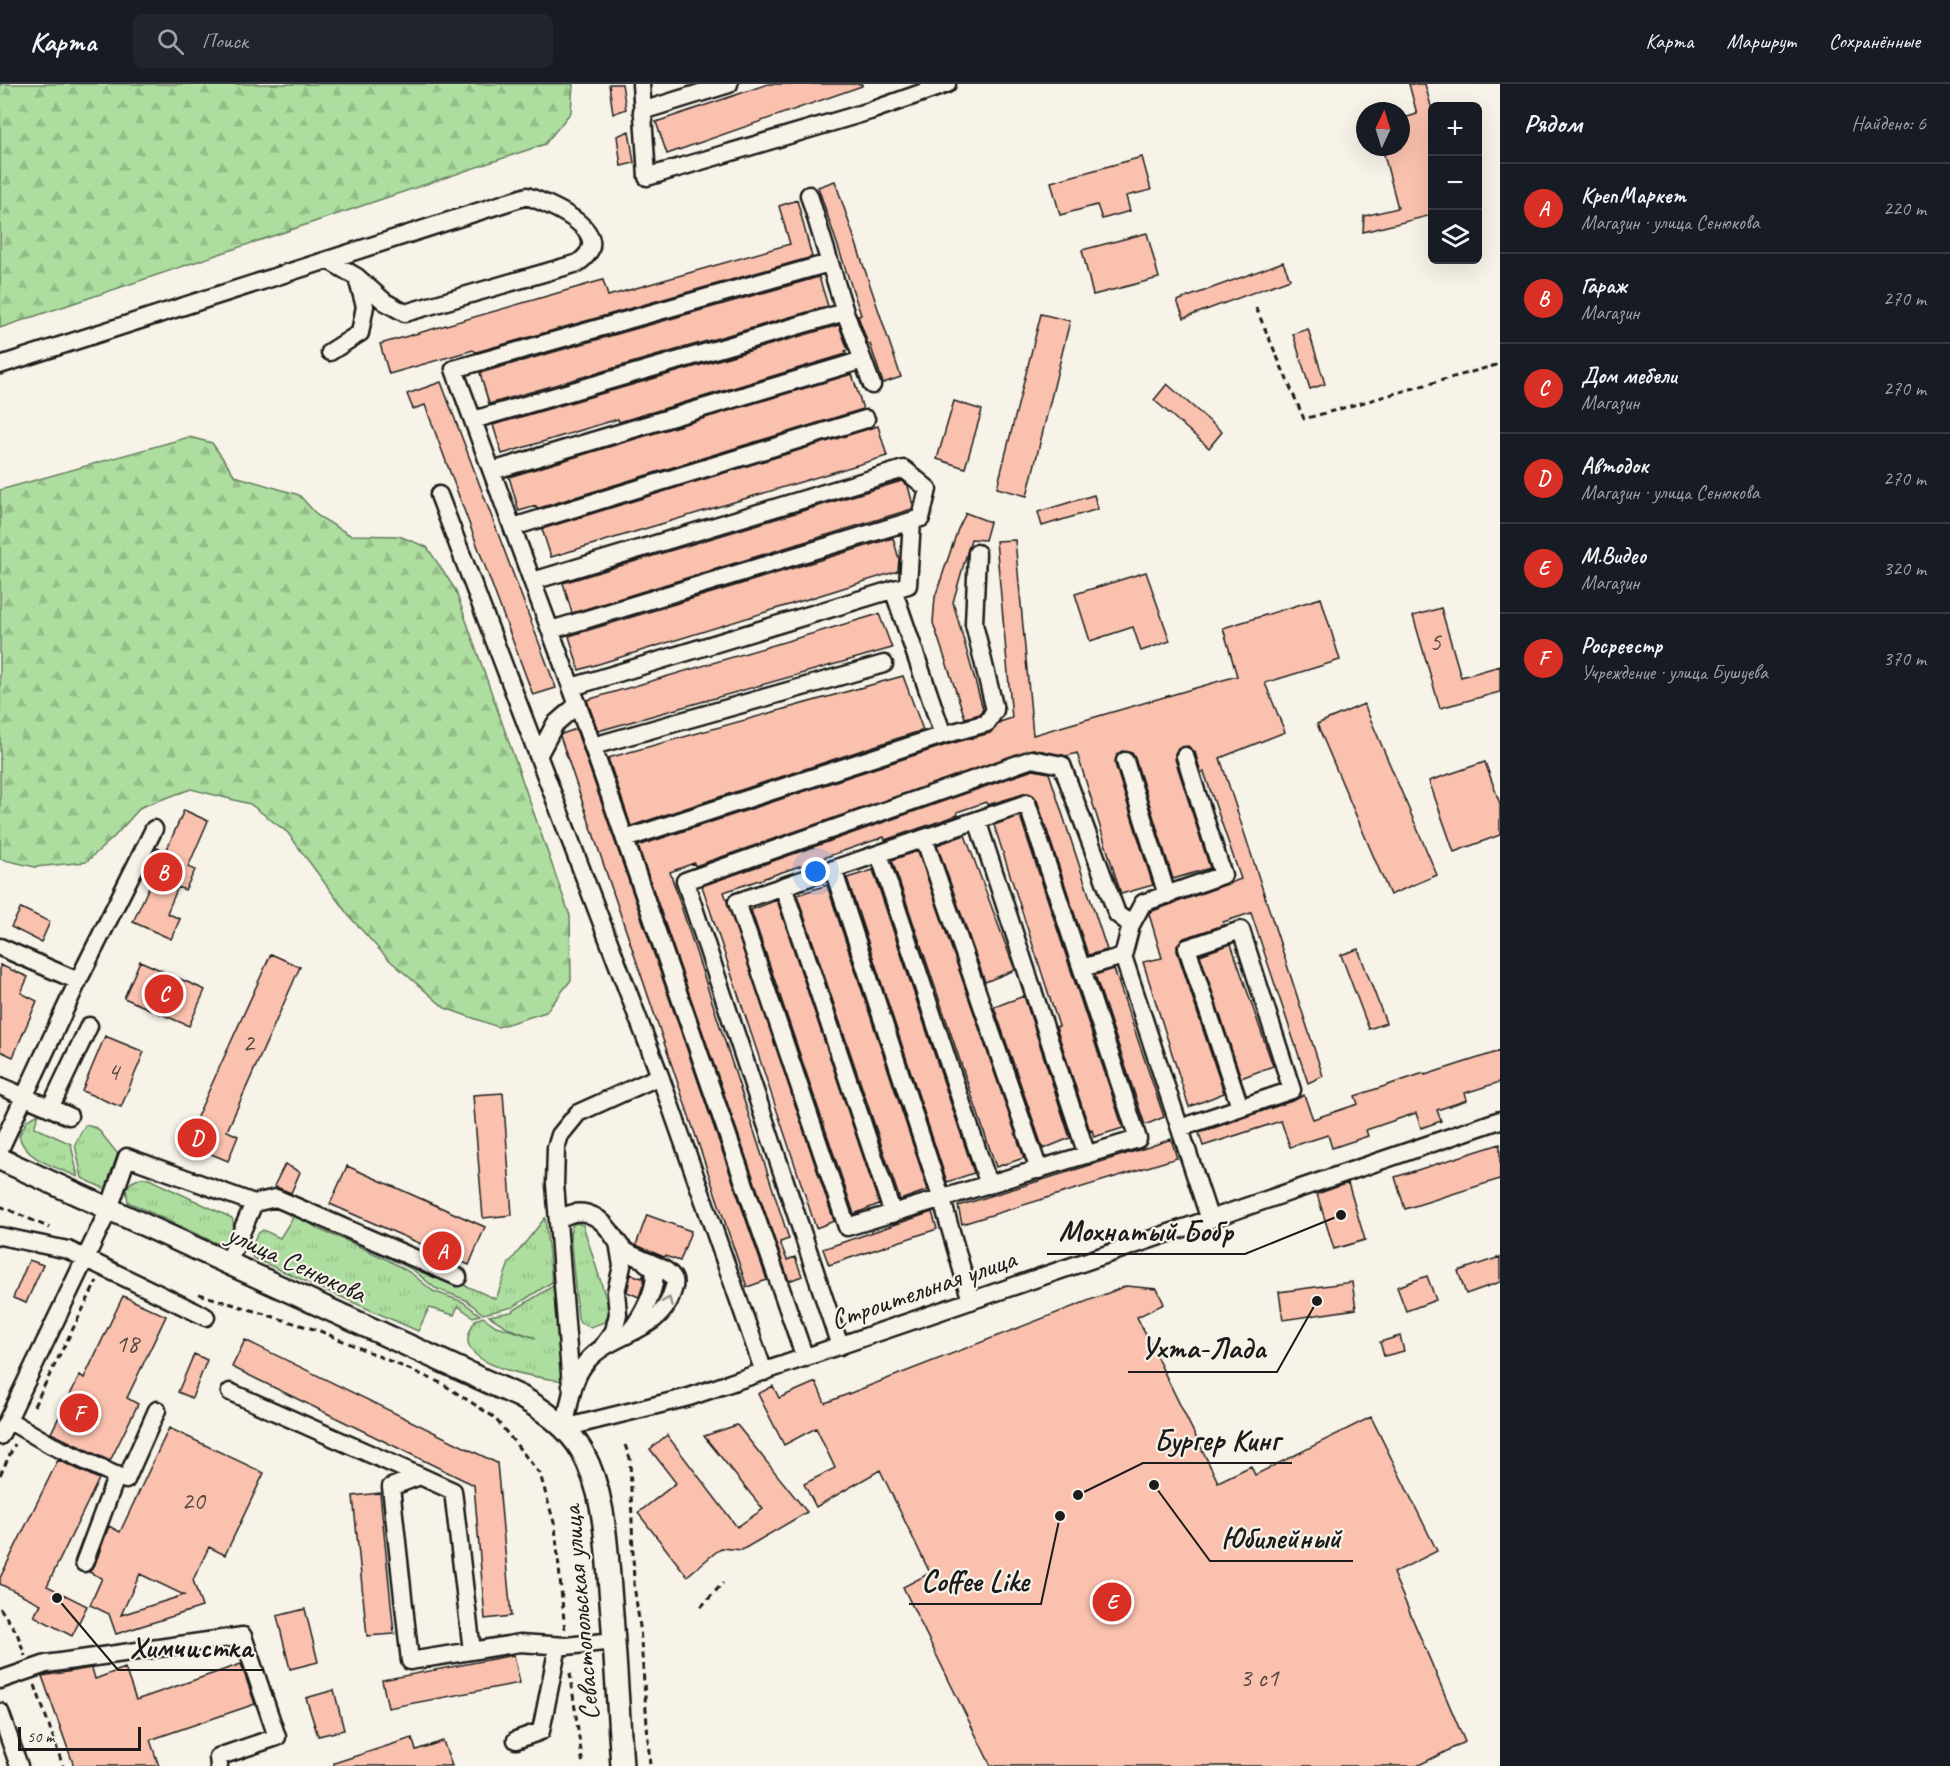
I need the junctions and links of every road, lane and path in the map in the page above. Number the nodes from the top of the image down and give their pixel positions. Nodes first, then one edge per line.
1 (640, 84) edge
2 (729, 84) edge
3 (947, 84) edge
4 (642, 111) junction
5 (809, 195) dead end
6 (328, 260) junction
7 (829, 263) junction
8 (357, 277) junction
9 (1256, 308) dead end
10 (845, 312) junction
11 (330, 352) dead end
12 (863, 360) junction
13 (1500, 364) edge
14 (0, 365) edge
15 (872, 385) dead end
16 (866, 419) dead end
17 (473, 420) junction
18 (492, 471) junction
19 (440, 495) dead end
20 (912, 521) junction
21 (513, 528) junction
22 (977, 553) dead end
23 (533, 581) junction
24 (893, 589) junction
25 (551, 630) junction
26 (884, 664) dead end
27 (572, 687) junction
28 (578, 704) junction
29 (943, 735) junction
30 (593, 746) junction
31 (538, 756) junction
32 (1185, 756) dead end
33 (1125, 761) dead end
34 (977, 820) junction
35 (154, 829) dead end
36 (625, 838) junction
37 (924, 838) junction
38 (879, 854) junction
39 (833, 869) junction
40 (783, 886) junction
41 (1167, 895) junction
42 (1131, 925) junction
43 (0, 947) edge
44 (1123, 956) junction
45 (1082, 968) junction
46 (78, 981) junction
47 (89, 1026) dead end
48 (660, 1076) junction
49 (0, 1086) edge
50 (24, 1097) junction
51 (1240, 1107) junction
52 (50, 1108) junction
53 (69, 1116) dead end
54 (1500, 1120) edge
55 (1180, 1128) junction
56 (0, 1149) edge
57 (1087, 1155) junction
58 (0, 1159) edge
59 (1039, 1170) junction
60 (989, 1185) junction
61 (942, 1200) junction
62 (254, 1203) junction
63 (0, 1206) edge
64 (109, 1209) junction
65 (893, 1214) junction
66 (559, 1220) junction
67 (1210, 1220) junction
68 (59, 1233) dead end
69 (0, 1236) edge
70 (618, 1242) junction
71 (86, 1259) junction
72 (228, 1263) junction
73 (104, 1268) junction
74 (458, 1278) dead end
75 (196, 1293) dead end
76 (971, 1301) junction
77 (206, 1317) dead end
78 (840, 1346) junction
79 (600, 1349) junction
80 (805, 1358) junction
81 (764, 1372) junction
82 (230, 1392) dead end
83 (572, 1396) junction
84 (157, 1410) dead end
85 (8, 1420) junction
86 (564, 1428) junction
87 (23, 1429) junction
88 (0, 1436) edge
89 (625, 1445) dead end
90 (0, 1475) edge
91 (117, 1475) junction
92 (420, 1476) junction
93 (84, 1563) dead end
94 (723, 1584) dead end
95 (701, 1607) dead end
96 (614, 1641) junction
97 (562, 1646) junction
98 (472, 1651) junction
99 (0, 1680) edge
100 (0, 1712) edge
101 (516, 1740) dead end
102 (20, 1766) edge
103 (219, 1766) edge
104 (583, 1766) edge
105 (622, 1766) edge
106 (650, 1766) edge

1 - 4 street
2 - 4 street
3 - 4 street
5 - 7 street
6 - 8 street
6 - 8 street
6 - 14 street
7 - 10 street
7 - 17 street
8 - 11 street
9 - 13 path
10 - 12 street
10 - 17 street
12 - 15 street
12 - 18 street
16 - 21 street
17 - 18 street
18 - 21 street
19 - 31 street
20 - 23 street
20 - 24 street
20 - 25 street
21 - 23 street
22 - 29 street
23 - 25 street
24 - 27 street
24 - 29 street
25 - 27 street
26 - 30 street
27 - 28 street
28 - 30 street
28 - 31 street
29 - 36 street
30 - 36 street
31 - 48 street
32 - 41 street
33 - 41 street
34 - 37 street
34 - 45 street
34 - 57 street
35 - 46 street
36 - 80 street
37 - 38 street
37 - 59 street
38 - 39 street
38 - 60 street
39 - 40 street
39 - 61 street
40 - 65 street
40 - 65 street
41 - 42 street
42 - 44 street
42 - 78 street
43 - 46 street
44 - 45 street
44 - 55 street
45 - 57 street
46 - 50 street
47 - 52 street
48 - 66 street
48 - 81 street
49 - 50 street
50 - 52 street
50 - 56 street
51 - 51 street
51 - 55 street
52 - 53 street
54 - 67 street, Строительная улица
55 - 67 street
57 - 59 street
58 - 64 main road, улица Сенюкова
59 - 60 street
60 - 61 street
61 - 65 street
61 - 76 street
62 - 64 street
62 - 72 street
62 - 74 street
63 - 68 path
64 - 71 street
64 - 72 main road, улица Сенюкова
66 - 70 street
66 - 83 street
67 - 76 street, Строительная улица
69 - 71 street
70 - 79 street
79 -> 70 street
71 - 73 street
71 - 85 street
72 - 86 main road, улица Сенюкова
73 - 77 street
73 - 87 path
75 - 97 path
76 - 78 street, Строительная улица
78 - 80 street, Строительная улица
79 - 83 street
80 - 81 street, Строительная улица
81 - 86 street, Строительная улица
82 - 92 street
83 - 86 street
84 - 91 street
85 - 87 street
85 - 88 street
86 - 96 main road, Севастопольская улица
87 - 90 path
87 - 91 street
89 - 106 path
91 - 93 street
92 - 98 street
92 - 98 street
94 - 95 path
96 - 97 street
96 - 105 main road, Севастопольская улица
97 - 98 street
97 - 101 street
97 - 104 path
99 - 103 street
100 - 102 street

